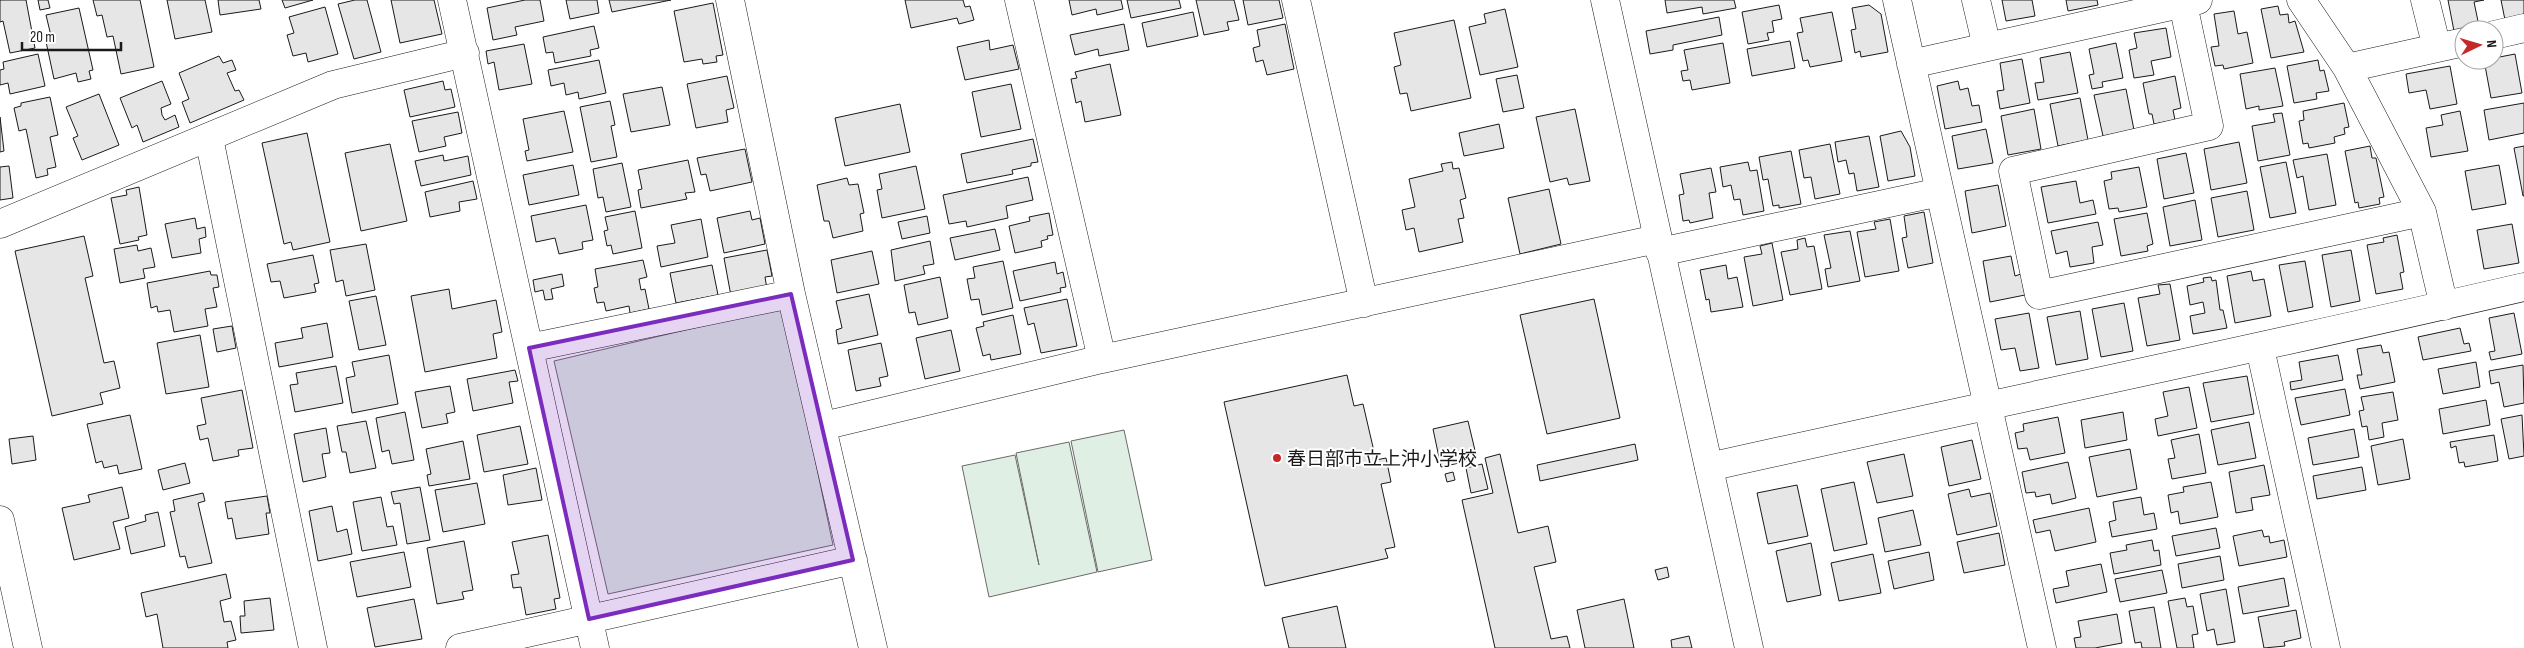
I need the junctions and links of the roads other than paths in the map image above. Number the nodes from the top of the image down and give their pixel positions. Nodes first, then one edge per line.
1 (452, 0) edge
2 (730, 0) edge
3 (1019, 0) edge
4 (1296, 0) edge
5 (1604, 0) edge
6 (1897, 0) edge
7 (1976, 0) edge
8 (2301, 0) edge
9 (2424, 0) edge
10 (2190, 2) edge
11 (2129, 7) edge
12 (2524, 28) edge
13 (2504, 33) edge
14 (2454, 44) edge
15 (1987, 47) junction
16 (2437, 48) junction
17 (465, 53) junction
18 (1911, 64) junction
19 (2347, 68) junction
20 (209, 138) junction
21 (1940, 192) junction
22 (2422, 212) junction
23 (0, 224) edge
24 (1659, 245) junction
25 (2524, 287) edge
26 (791, 294) junction
27 (1364, 303) junction
28 (2444, 306) junction
29 (529, 348) junction
30 (2260, 348) junction
31 (1102, 359) junction
32 (1988, 405) junction
33 (823, 426) junction
34 (1709, 466) junction
35 (0, 520) edge
36 (853, 560) junction
37 (589, 619) junction
38 (28, 648) edge
39 (313, 648) edge
40 (460, 648) edge
41 (595, 648) edge
42 (873, 648) edge
43 (1749, 648) edge
44 (2042, 648) edge
45 (2326, 648) edge

1 - 17 street
2 - 26 street
3 - 31 street
4 - 27 street
5 - 24 street
6 - 18 street
7 - 15 street
8 - 19 street
9 - 16 street
10 - 11 street
10 - 22 street
11 - 15 street
12 - 13 street
14 - 16 street
15 - 18 street
16 - 19 street
17 - 20 street
17 - 29 street
18 - 21 street
19 - 22 street
20 - 23 street
20 - 39 street
21 - 24 street
21 - 32 street
22 - 28 street
24 - 27 street
24 - 34 street
25 - 28 street
26 - 29 street
26 - 33 street
27 - 31 street
28 - 30 street
29 - 37 street
30 - 32 street
30 - 45 street
31 - 33 street
32 - 34 street
32 - 44 street
33 - 36 street
34 - 43 street
35 - 38 street
36 - 37 street
36 - 42 street
37 - 40 street
37 - 41 street

